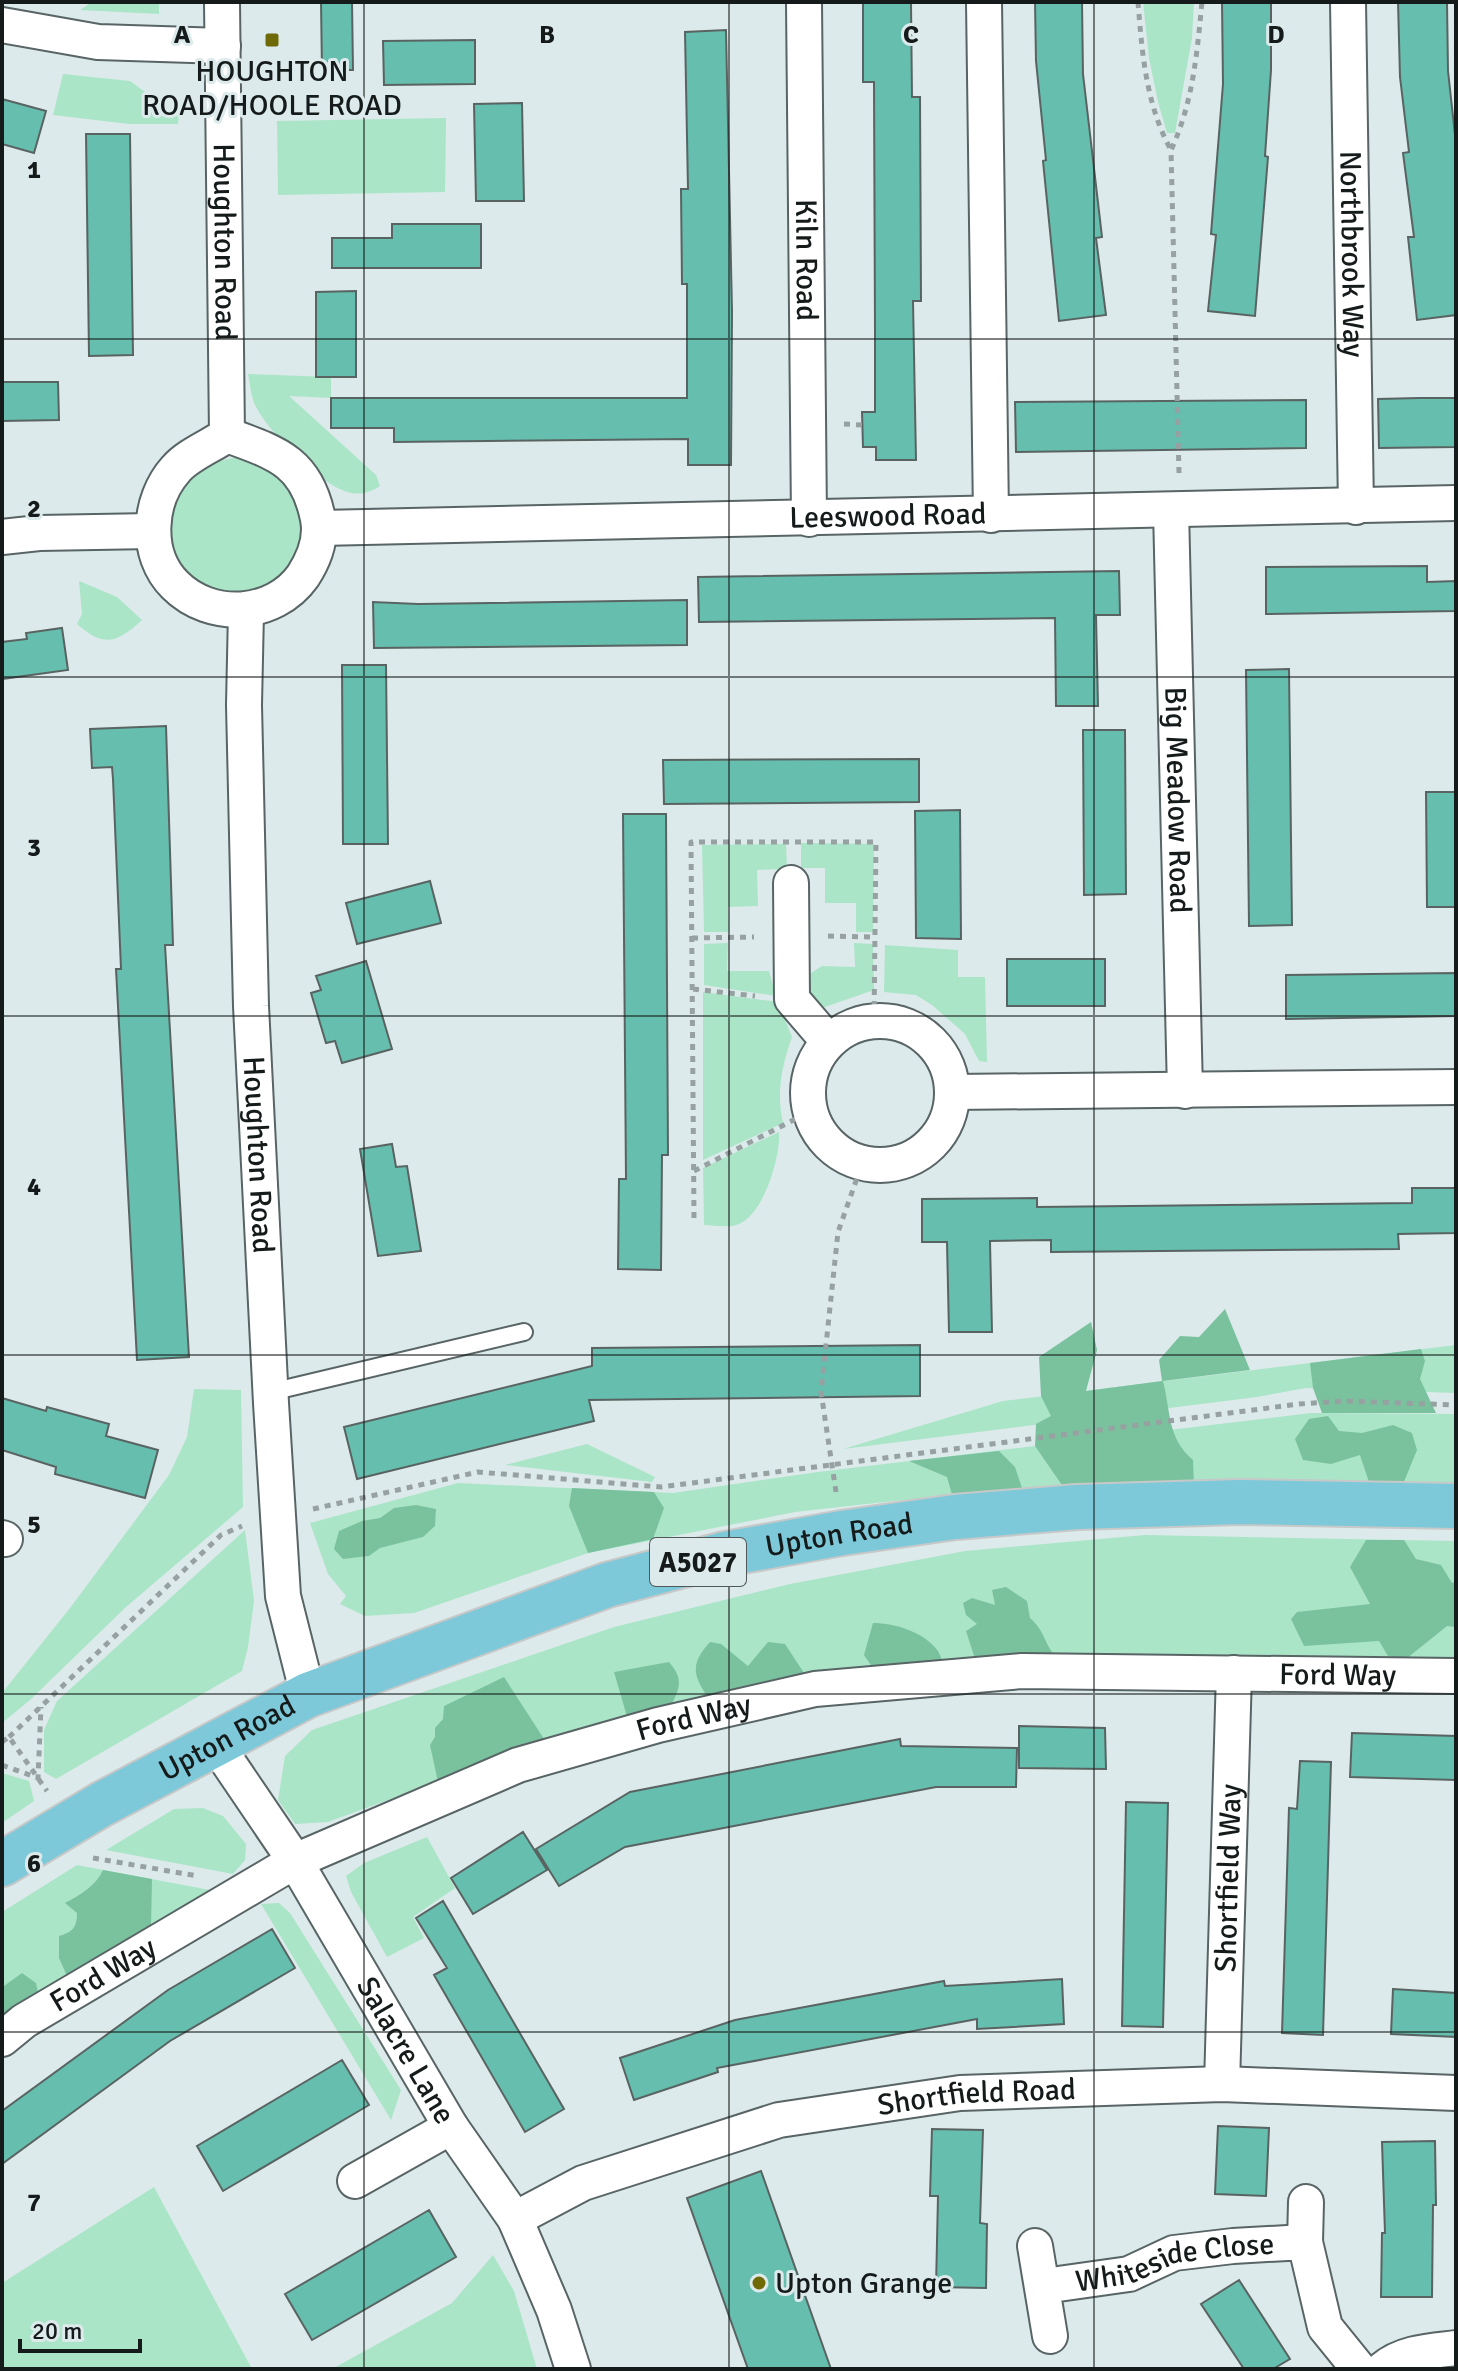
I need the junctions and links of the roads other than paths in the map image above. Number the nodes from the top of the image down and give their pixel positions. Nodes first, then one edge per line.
1 (222, 2) edge
2 (804, 2) edge
3 (984, 2) edge
4 (1348, 2) edge
5 (2, 25) edge
6 (223, 46) junction
7 (227, 435) junction
8 (1456, 503) edge
9 (1356, 507) junction
10 (1176, 510) junction
11 (991, 515) junction
12 (809, 519) junction
13 (320, 528) junction
14 (152, 531) junction
15 (2, 537) edge
16 (246, 611) junction
17 (791, 883) dead end
18 (828, 1041) junction
19 (1456, 1087) edge
20 (1185, 1091) junction
21 (954, 1092) junction
22 (524, 1332) dead end
23 (271, 1392) junction
24 (1456, 1506) edge
25 (1234, 1673) junction
26 (1456, 1676) edge
27 (308, 1695) junction
28 (215, 1743) junction
29 (295, 1861) junction
30 (2, 1864) edge
31 (2, 2039) edge
32 (1222, 2084) junction
33 (1456, 2093) edge
34 (451, 2127) junction
35 (355, 2181) dead end
36 (1306, 2202) dead end
37 (515, 2219) junction
38 (1305, 2242) junction
39 (1035, 2246) dead end
40 (1044, 2286) junction
41 (1050, 2336) dead end
42 (1456, 2348) edge
43 (573, 2369) edge
44 (1359, 2369) edge
45 (1383, 2369) edge

1 - 6 street, Houghton Road
2 - 12 street, Kiln Road
3 - 11 street
4 - 9 street, Northbrook Way
5 - 6 street
6 - 7 street, Houghton Road
7 - 13 street
7 - 14 street
8 - 9 street, Leeswood Road
9 - 10 street, Leeswood Road
10 - 11 street, Leeswood Road
10 - 20 street, Big Meadow Road
11 - 12 street, Leeswood Road
12 - 13 street, Leeswood Road
13 - 16 street
14 - 15 street
14 - 16 street
16 - 23 street, Houghton Road
17 - 18 street
18 - 21 street
18 - 21 street
19 - 20 street
20 - 21 street
22 - 23 lane
23 - 27 street, Houghton Road
24 - 27 main road, Upton Road / A5027
25 - 26 street, Ford Way
25 - 29 street, Ford Way
25 - 32 street, Shortfield Way
27 - 28 main road, Upton Road / A5027
28 - 29 street, Salacre Lane
28 - 30 main road, Upton Road / A5027
29 - 31 street, Ford Way
29 - 34 street, Salacre Lane
32 - 33 street, Shortfield Road
32 - 37 street, Shortfield Road
34 - 35 street
34 - 37 street, Salacre Lane
36 - 38 street, Whiteside Close
37 - 43 street, Salacre Lane
38 - 40 street, Whiteside Close
38 - 44 street, Whiteside Close
39 - 40 street, Whiteside Close
40 - 41 street, Whiteside Close
42 - 45 street

